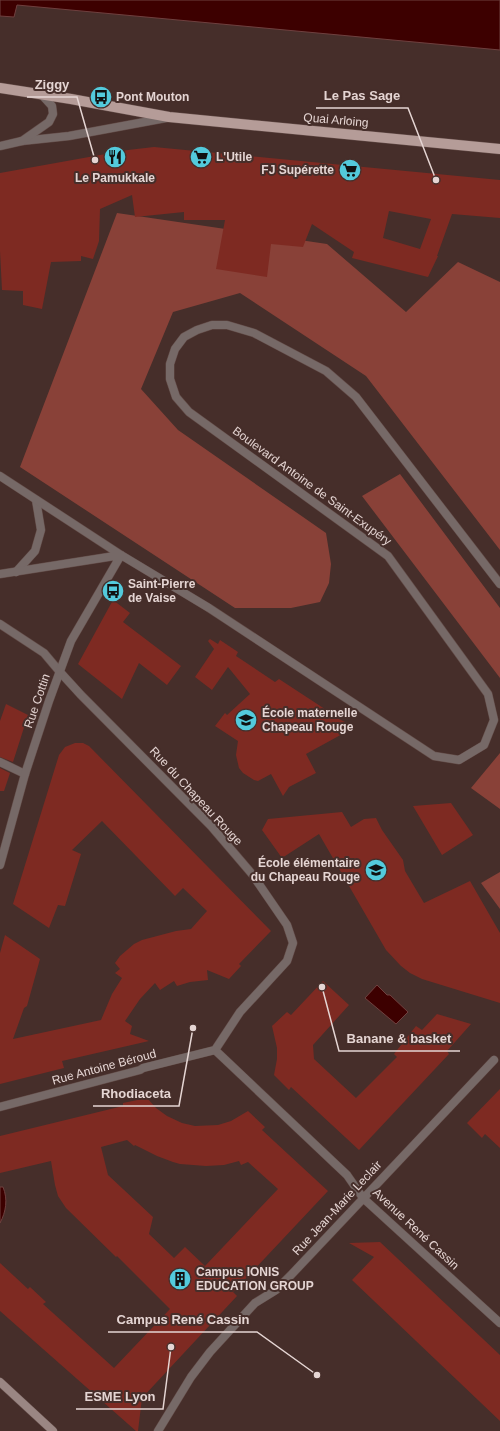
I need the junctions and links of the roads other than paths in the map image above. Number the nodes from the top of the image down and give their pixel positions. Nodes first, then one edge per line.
1 (0, 88) edge
2 (40, 94) junction
3 (169, 117) junction
4 (22, 140) junction
5 (0, 146) edge
6 (500, 148) edge
7 (0, 476) edge
8 (36, 500) junction
9 (121, 555) junction
10 (16, 572) junction
11 (0, 574) edge
12 (500, 584) edge
13 (0, 624) edge
14 (60, 672) junction
15 (0, 762) edge
16 (25, 774) junction
17 (0, 865) edge
18 (215, 1050) junction
19 (494, 1060) dead end
20 (0, 1107) edge
21 (363, 1198) junction
22 (500, 1323) edge
23 (0, 1382) edge
24 (53, 1431) edge
25 (158, 1431) edge

1 - 2 main road, Quai Arloing
2 - 3 main road, Quai Arloing
2 - 4 street, Quai Arloing
3 - 4 street, Quai Arloing
3 - 6 main road, Quai Arloing
4 - 5 street, Quai Arloing
7 - 8 street, Boulevard Antoine de Saint-Exupéry
8 - 9 street, Boulevard Antoine de Saint-Exupéry
8 - 10 street
9 - 10 street
9 - 12 street, Boulevard Antoine de Saint-Exupéry
9 - 14 street, Rue Cottin
10 - 11 street
13 - 14 street, Rue du Chapeau Rouge
14 - 16 street, Rue Cottin
14 - 18 street, Rue du Chapeau Rouge
15 - 16 street
16 - 17 street, Rue Cottin
18 - 20 street, Rue Antoine Béroud
18 - 21 street, Avenue René Cassin
19 - 21 street, Rue Jean-Marie Leclair
21 - 22 street, Avenue René Cassin
21 - 25 street, Rue Jean-Marie Leclair
23 - 24 main road

